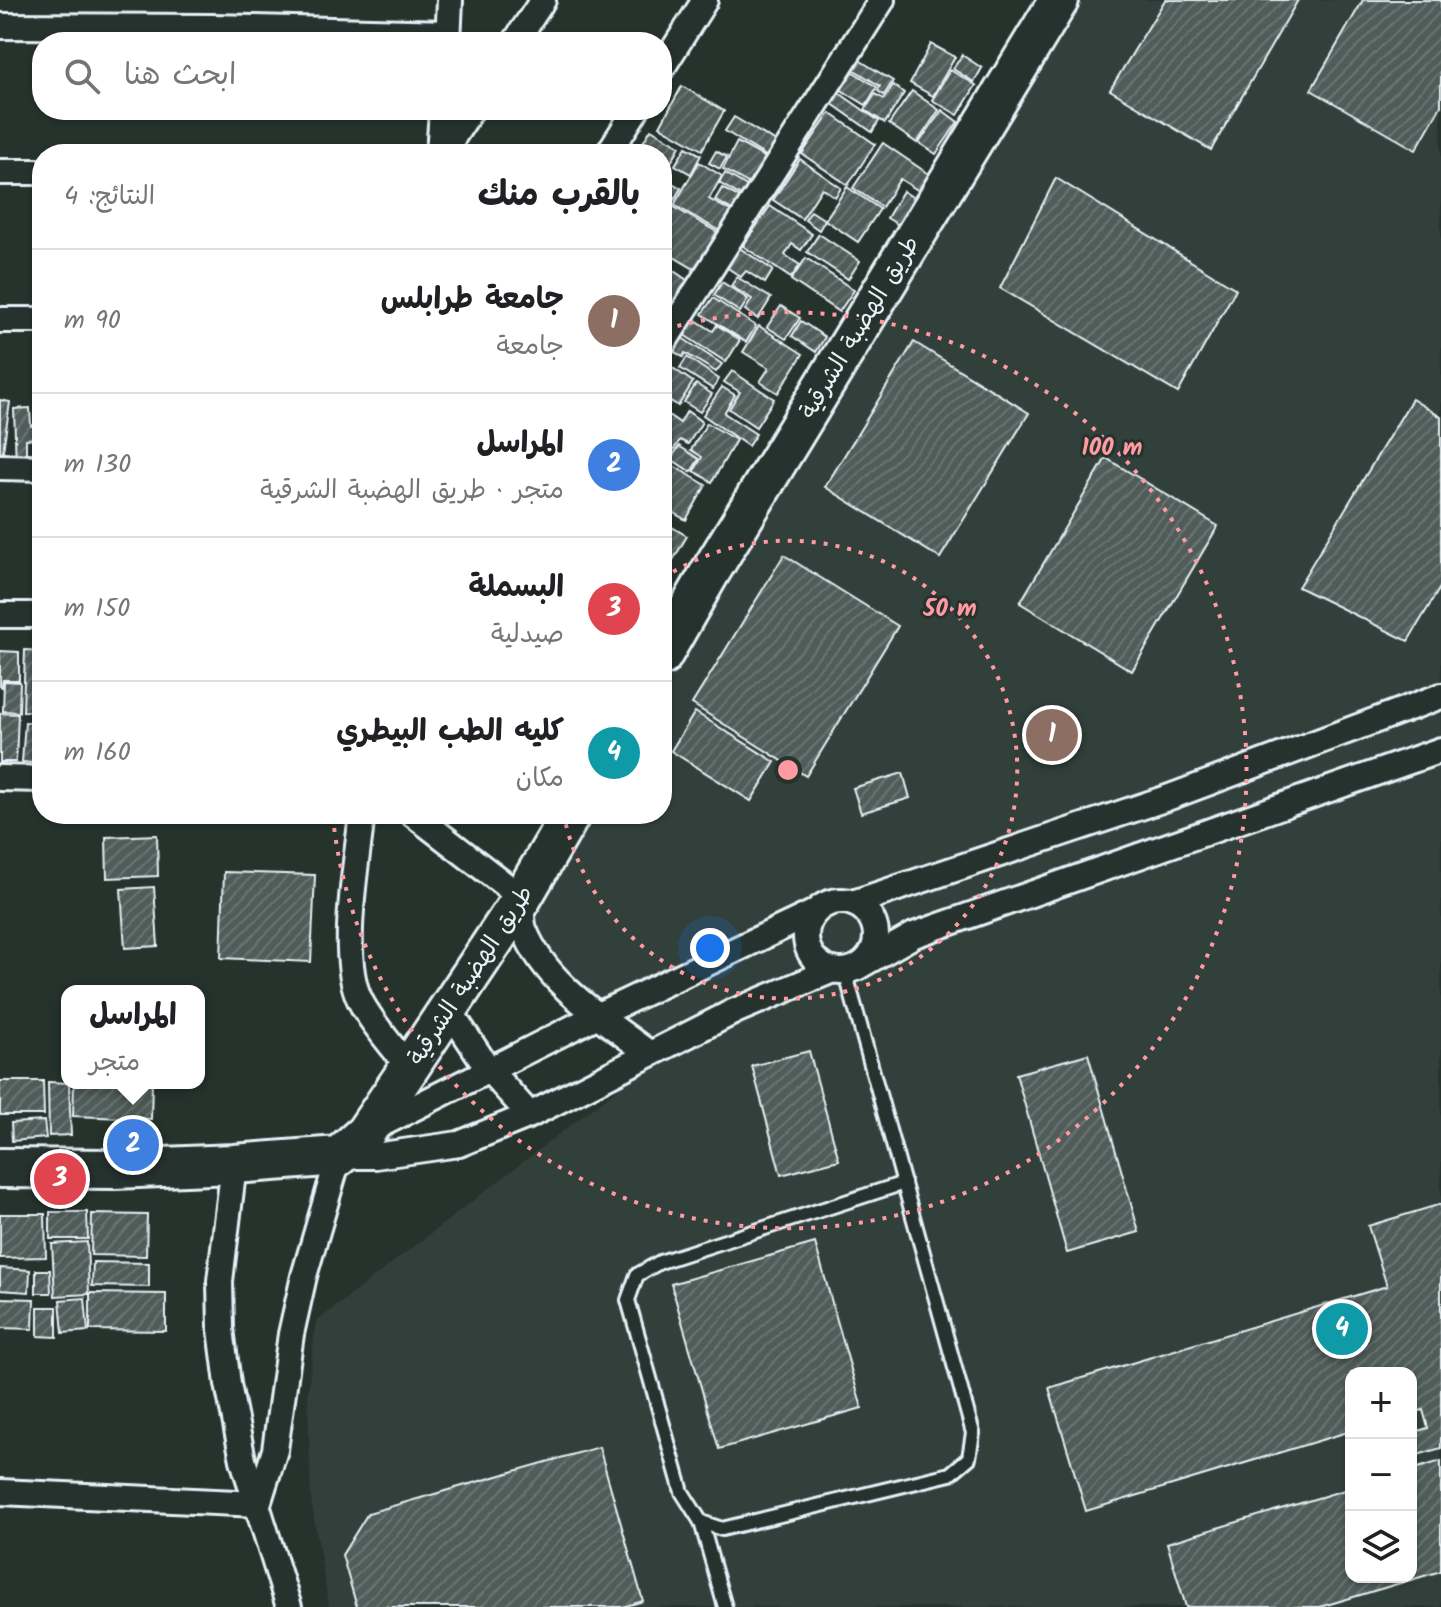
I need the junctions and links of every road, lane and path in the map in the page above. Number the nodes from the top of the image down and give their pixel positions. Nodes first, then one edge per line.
1 (450, 0) edge
2 (543, 0) edge
3 (705, 0) edge
4 (882, 0) edge
5 (1059, 0) edge
6 (0, 26) edge
7 (330, 32) edge
8 (448, 32) edge
9 (522, 32) edge
10 (672, 52) edge
11 (442, 120) edge
12 (464, 120) edge
13 (630, 120) edge
14 (440, 144) edge
15 (447, 144) edge
16 (614, 144) edge
17 (0, 172) edge
18 (32, 172) edge
19 (0, 320) edge
20 (32, 320) edge
21 (672, 329) edge
22 (0, 467) edge
23 (32, 468) edge
24 (0, 615) edge
25 (32, 615) edge
26 (672, 639) edge
27 (1441, 696) edge
28 (1441, 750) edge
29 (0, 778) edge
30 (32, 779) edge
31 (361, 824) edge
32 (426, 824) edge
33 (565, 824) edge
34 (522, 898) junction
35 (853, 903) junction
36 (815, 912) junction
37 (845, 970) junction
38 (448, 1008) junction
39 (598, 1015) junction
40 (650, 1054) junction
41 (409, 1068) junction
42 (489, 1070) junction
43 (530, 1115) junction
44 (352, 1144) junction
45 (234, 1164) junction
46 (0, 1168) edge
47 (904, 1183) junction
48 (0, 1492) edge
49 (258, 1504) junction
50 (701, 1522) junction
51 (289, 1607) edge
52 (725, 1607) edge

1 - 8 street
2 - 9 street
3 - 10 street
4 - 21 street
5 - 26 main road, طريق الهضبة الشرقية
6 - 7 street
11 - 14 street
12 - 15 street
13 - 16 street
17 - 18 street
19 - 20 street
22 - 23 street
24 - 25 street
27 - 35 street
28 - 37 street
29 - 30 street
31 - 41 street
32 - 34 street
33 - 34 main road, طريق الهضبة الشرقية
34 - 38 main road, طريق الهضبة الشرقية
34 - 39 street
35 - 36 street
35 - 37 street
36 - 37 street
36 - 39 street
37 - 40 street
37 - 47 lane
38 - 41 main road, طريق الهضبة الشرقية
38 - 42 street
39 - 40 street
39 - 42 street
40 - 43 street
41 - 44 main road, طريق الهضبة الشرقية
42 - 43 street
42 - 44 street
43 - 44 street
44 - 45 main road
44 - 49 street
45 - 46 main road
45 - 49 street
47 - 50 lane
47 - 50 lane
48 - 49 street
49 - 51 street
50 - 52 lane

